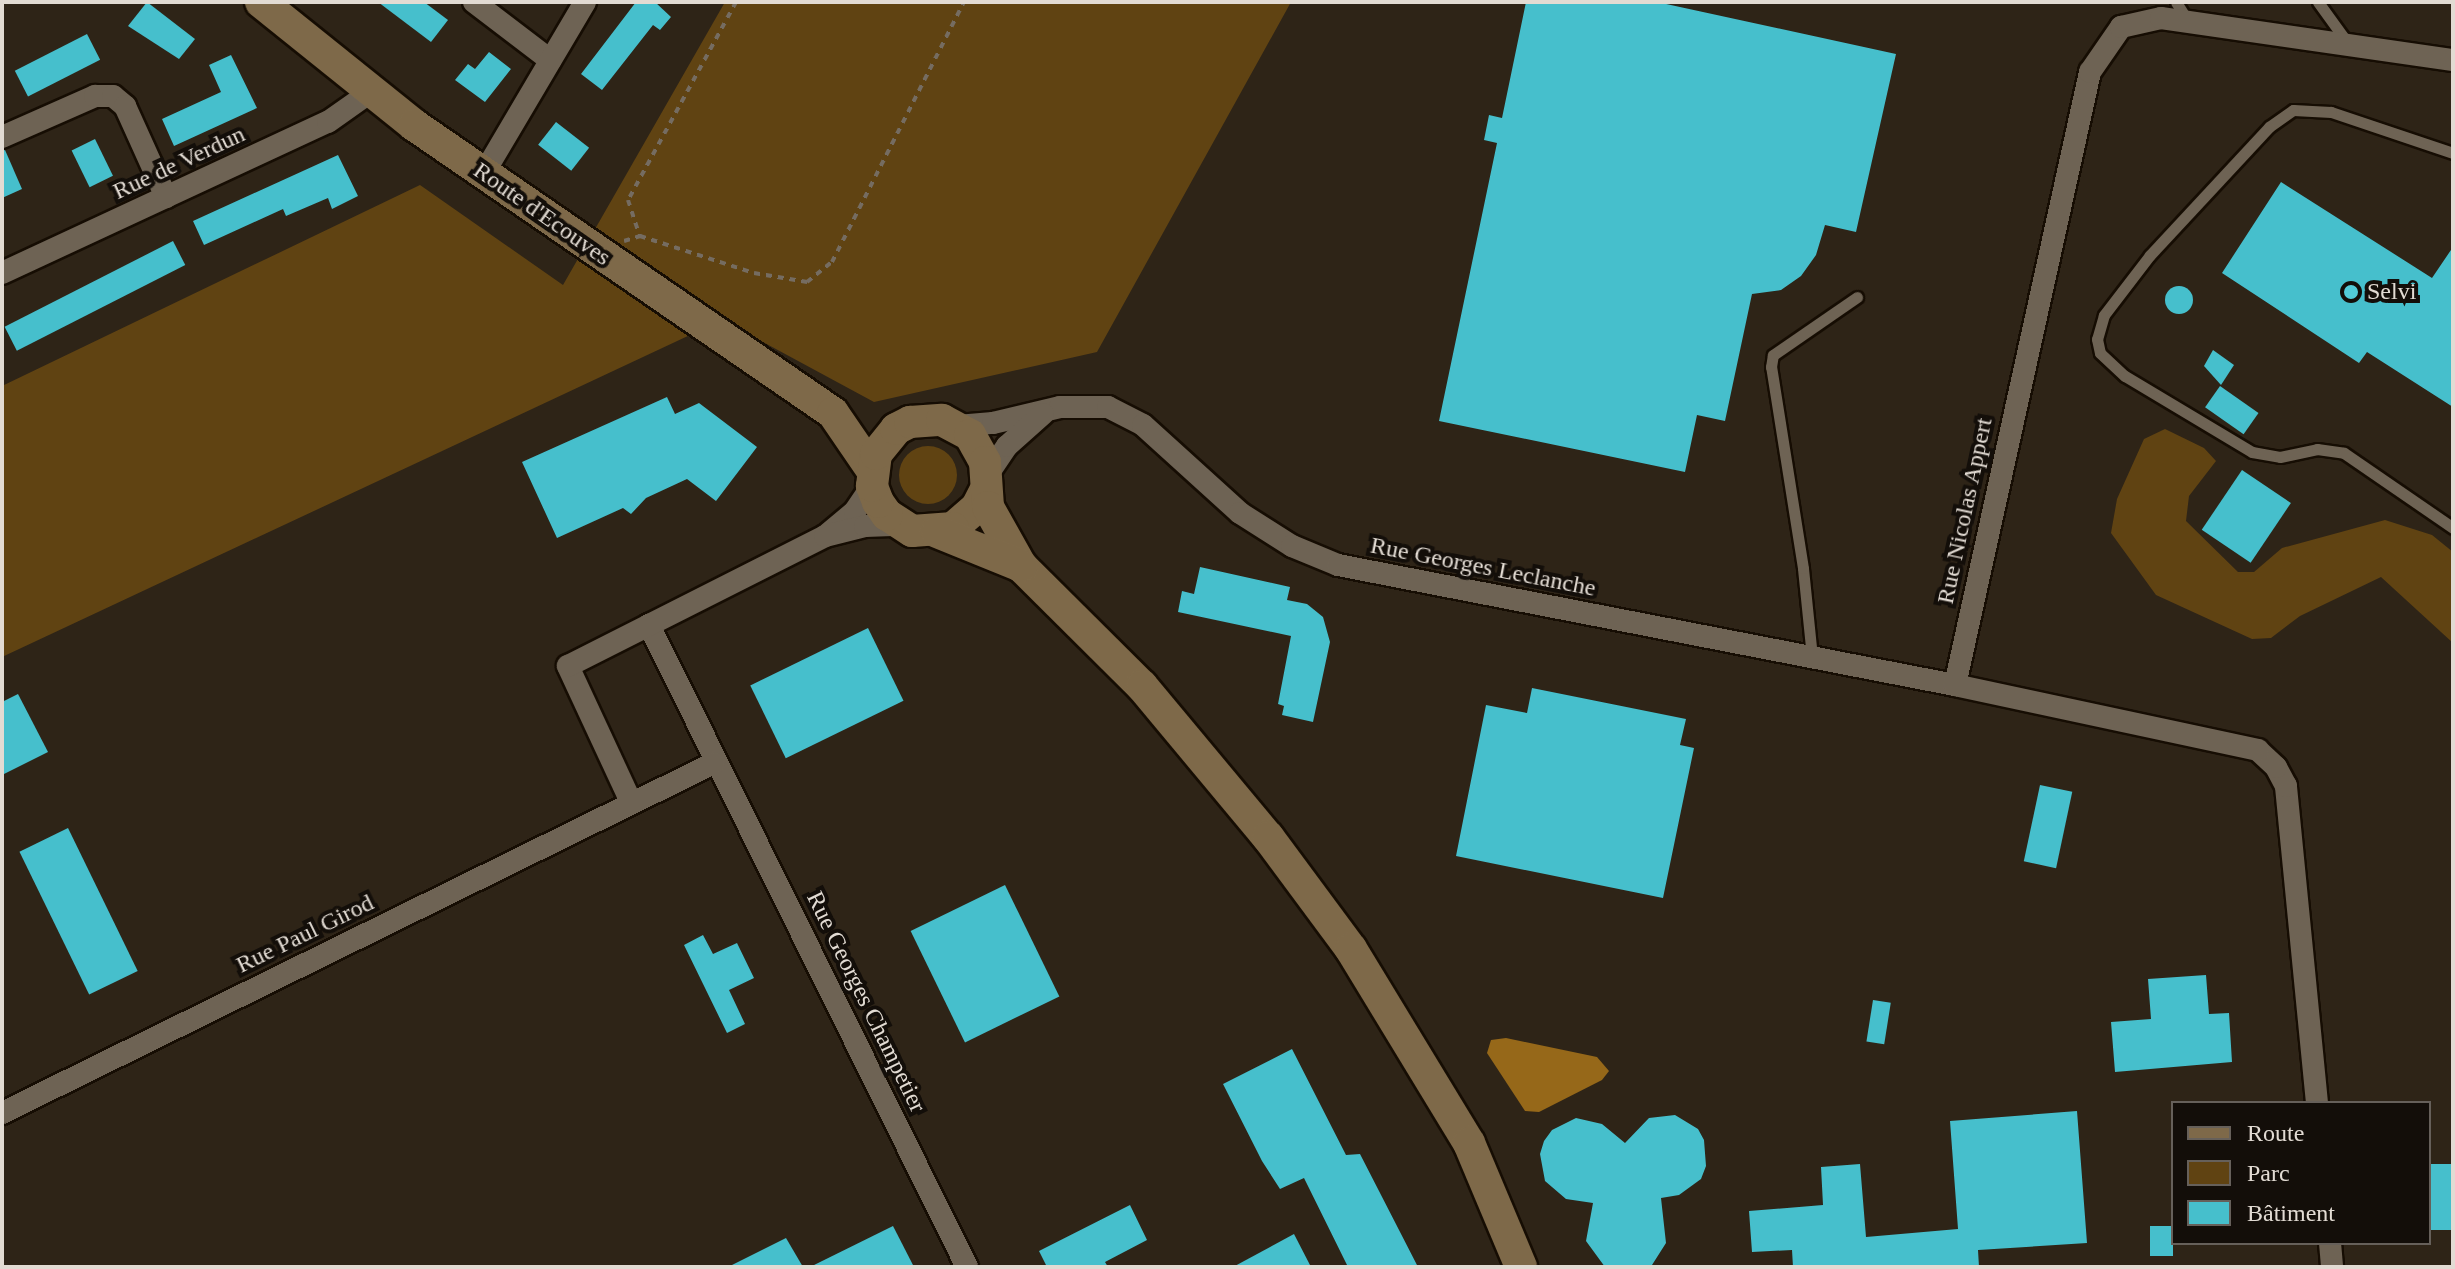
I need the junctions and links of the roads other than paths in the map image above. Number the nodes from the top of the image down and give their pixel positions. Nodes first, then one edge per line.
1 (261, 2) edge
2 (474, 2) edge
3 (585, 2) edge
4 (2176, 2) edge
5 (2318, 2) edge
6 (2188, 21) junction
7 (2350, 46) junction
8 (550, 60) junction
9 (2453, 60) edge
10 (372, 91) junction
11 (2, 137) edge
12 (2453, 153) edge
13 (484, 173) junction
14 (166, 197) junction
15 (2, 273) edge
16 (1857, 297) dead end
17 (1047, 411) junction
18 (833, 413) junction
19 (957, 426) junction
20 (896, 429) junction
21 (872, 478) junction
22 (985, 485) junction
23 (900, 525) junction
24 (2453, 528) edge
25 (937, 532) junction
26 (825, 536) junction
27 (1021, 566) junction
28 (649, 625) junction
29 (1812, 657) junction
30 (1955, 685) junction
31 (714, 763) junction
32 (631, 802) junction
33 (2317, 1101) edge
34 (2, 1113) edge
35 (2330, 1245) edge
36 (1522, 1260) edge
37 (967, 1267) edge
38 (2332, 1267) edge

1 - 10 main road, Route d'Ecouves
2 - 8 street
3 - 8 street
4 - 6 lane
5 - 7 lane
6 - 7 street, Rue Nicolas Appert
6 - 30 street, Rue Nicolas Appert
7 - 9 street, Rue Nicolas Appert
8 - 13 street
10 - 13 main road, Route d'Ecouves
10 - 14 street, Rue de Verdun
11 - 14 street
12 - 24 lane
13 - 18 main road, Route d'Ecouves
14 - 15 street, Rue de Verdun
16 - 29 lane
17 - 19 street, Rue Georges Leclanche
17 - 22 street
17 - 29 street, Rue Georges Leclanche
18 - 20 main road
18 - 21 main road
19 - 20 main road
19 - 22 main road
20 - 21 main road
21 - 23 main road
21 - 26 street
22 - 25 main road
22 - 27 main road
23 - 25 main road
23 - 26 street
25 - 27 main road
26 - 28 street
27 - 36 main road
28 - 31 street, Rue Georges Champetier
28 - 32 street
29 - 30 street, Rue Georges Leclanche
30 - 33 street
31 - 32 street
31 - 37 street, Rue Georges Champetier
32 - 34 street, Rue Paul Girod
35 - 38 street

